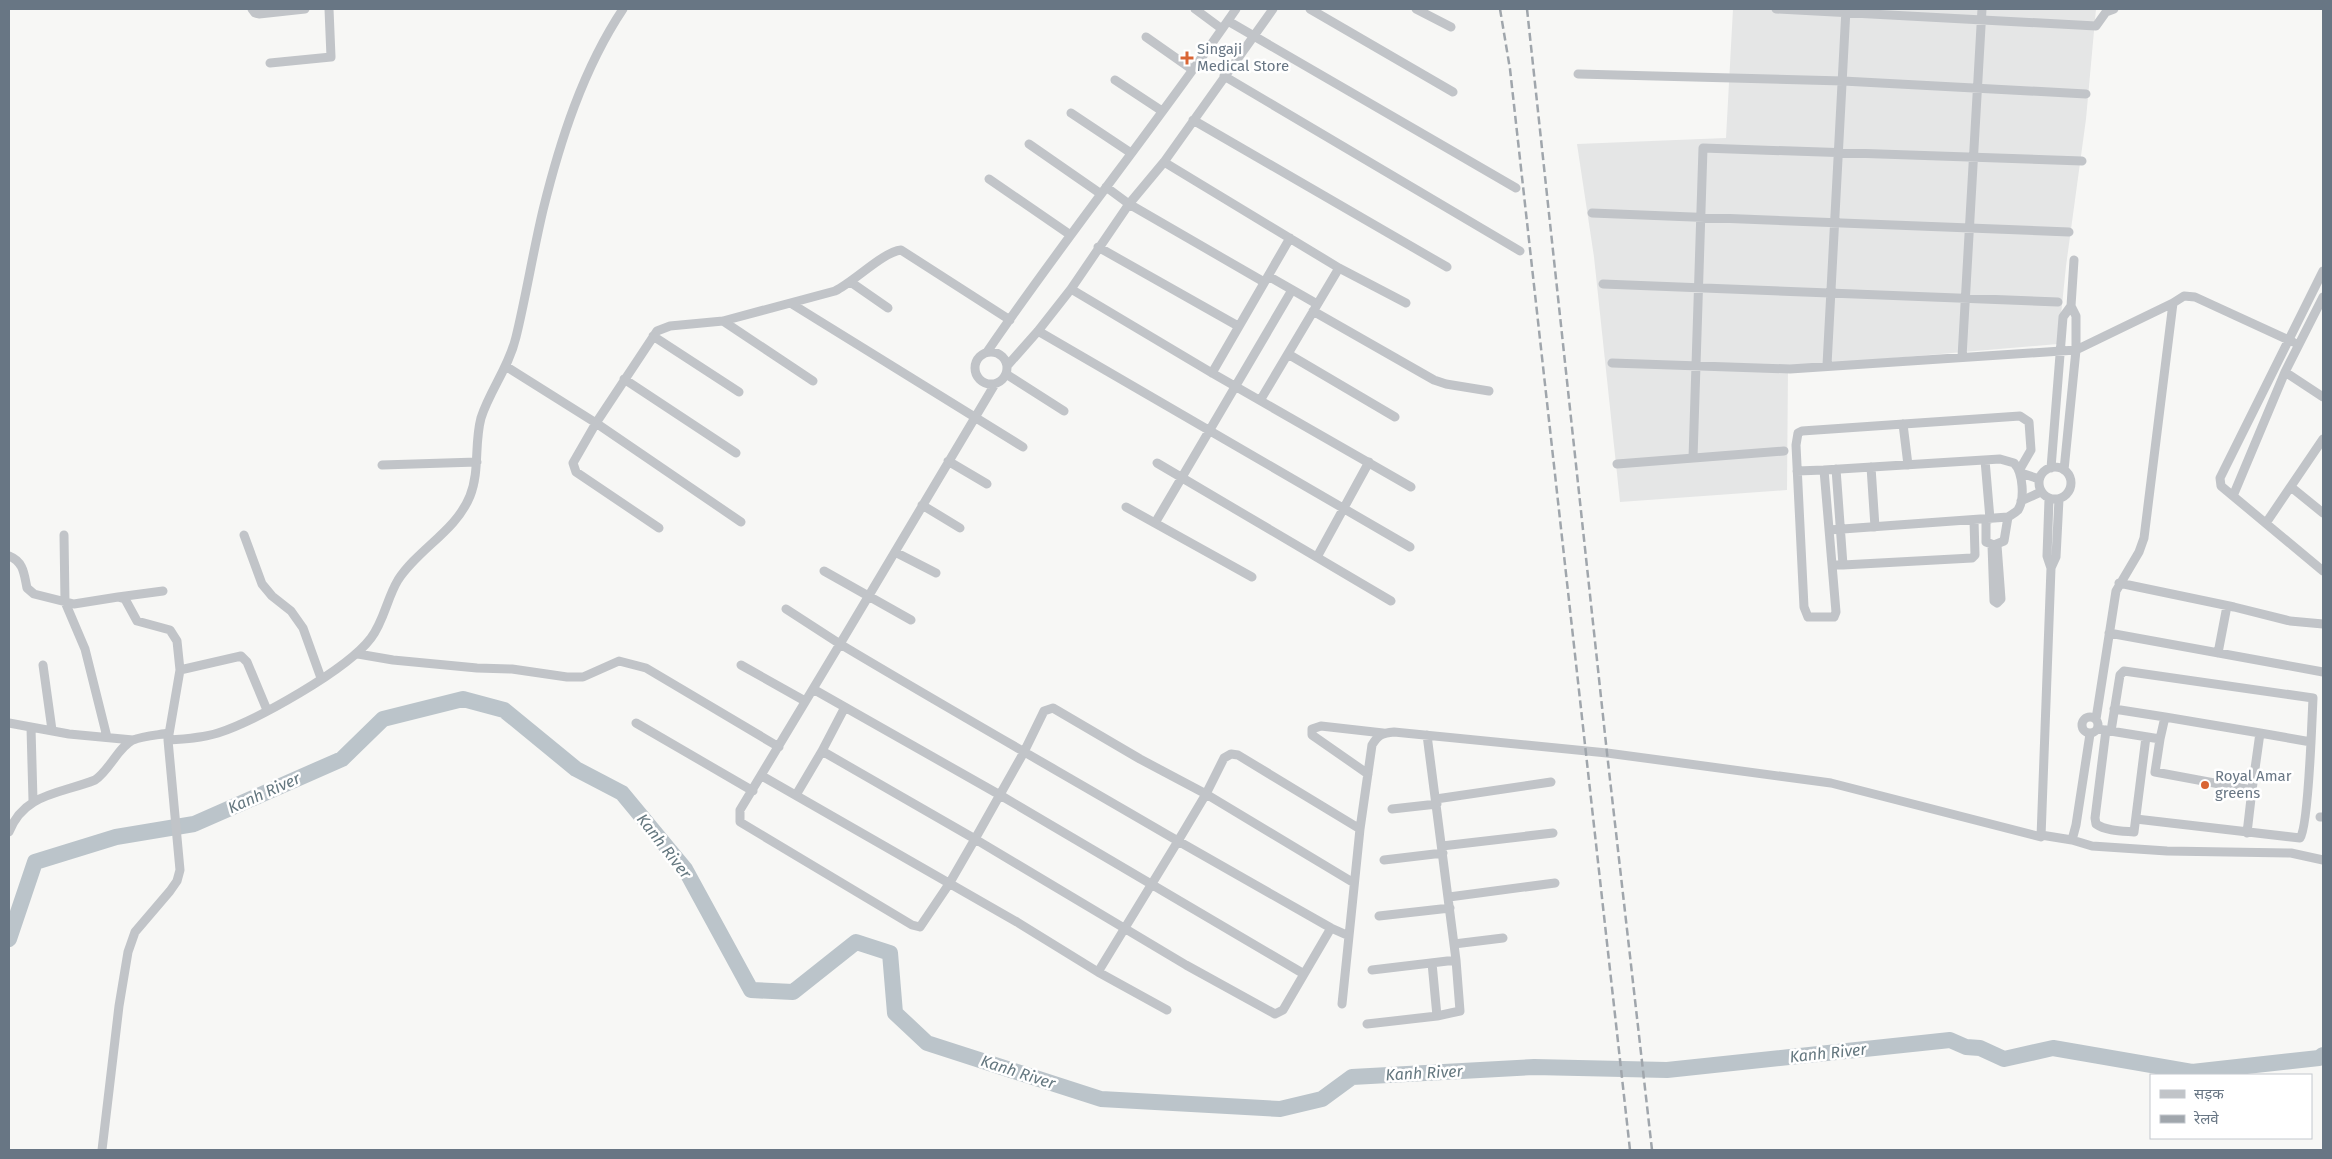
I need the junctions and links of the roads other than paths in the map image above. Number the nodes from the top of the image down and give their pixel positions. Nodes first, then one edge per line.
1 (252, 9) edge
2 (305, 9) edge
3 (329, 9) edge
4 (623, 9) edge
5 (1195, 9) edge
6 (1236, 9) edge
7 (1273, 9) edge
8 (1310, 9) edge
9 (1416, 9) edge
10 (1776, 9) edge
11 (1982, 9) edge
12 (2114, 9) edge
13 (1846, 10) edge
14 (1981, 19) junction
15 (1225, 25) junction
16 (1452, 28) dead end
17 (1254, 36) junction
18 (1146, 37) dead end
19 (270, 63) dead end
20 (1194, 70) junction
21 (1578, 74) dead end
22 (1224, 76) junction
23 (1115, 80) dead end
24 (1843, 80) junction
25 (1978, 87) junction
26 (1452, 92) dead end
27 (2086, 94) dead end
28 (1162, 111) junction
29 (1071, 113) dead end
30 (1193, 120) junction
31 (1029, 144) dead end
32 (1837, 152) junction
33 (1131, 153) junction
34 (1972, 157) junction
35 (2082, 161) dead end
36 (1164, 162) junction
37 (990, 179) dead end
38 (1516, 188) dead end
39 (1104, 191) junction
40 (1129, 204) junction
41 (1592, 213) dead end
42 (1700, 217) junction
43 (1834, 223) junction
44 (1968, 228) junction
45 (2068, 232) dead end
46 (1069, 234) junction
47 (1290, 238) junction
48 (1098, 247) junction
49 (1520, 251) dead end
50 (2074, 260) dead end
51 (1447, 267) dead end
52 (1339, 268) junction
53 (2323, 271) edge
54 (1266, 279) junction
55 (852, 283) junction
56 (1603, 284) dead end
57 (1698, 287) junction
58 (1071, 289) junction
59 (1292, 290) junction
60 (1830, 292) junction
61 (2323, 297) edge
62 (1965, 298) junction
63 (2058, 302) dead end
64 (1406, 303) dead end
65 (2172, 303) junction
66 (792, 304) junction
67 (2071, 306) junction
68 (888, 308) dead end
69 (1315, 308) junction
70 (1010, 320) junction
71 (724, 321) junction
72 (1238, 326) junction
73 (1038, 331) junction
74 (653, 336) junction
75 (2290, 340) junction
76 (2299, 346) junction
77 (2076, 350) junction
78 (2060, 351) junction
79 (987, 352) junction
80 (1288, 354) junction
81 (1962, 357) junction
82 (1612, 363) dead end
83 (1827, 365) junction
84 (1696, 366) junction
85 (506, 367) junction
86 (1006, 370) junction
87 (2286, 372) junction
88 (1212, 373) junction
89 (624, 379) junction
90 (813, 381) dead end
91 (994, 384) junction
92 (1236, 386) junction
93 (738, 392) dead end
94 (1489, 392) dead end
95 (2323, 396) edge
96 (1261, 400) junction
97 (1064, 411) dead end
98 (974, 416) junction
99 (1395, 418) dead end
100 (596, 422) junction
101 (1903, 424) junction
102 (1209, 432) junction
103 (2322, 443) edge
104 (1023, 446) dead end
105 (1784, 451) dead end
106 (736, 452) dead end
107 (1693, 458) junction
108 (1985, 460) junction
109 (948, 461) junction
110 (477, 462) junction
111 (1369, 462) junction
112 (1157, 464) dead end
113 (1618, 464) dead end
114 (382, 465) dead end
115 (1908, 465) junction
116 (1871, 467) junction
117 (2051, 468) junction
118 (1836, 469) junction
119 (1824, 470) junction
120 (2064, 470) junction
121 (1797, 471) junction
122 (2020, 471) junction
123 (1182, 478) junction
124 (2039, 479) junction
125 (986, 484) dead end
126 (1411, 487) dead end
127 (2291, 487) junction
128 (2041, 492) junction
129 (2233, 496) junction
130 (2049, 499) junction
131 (2059, 499) junction
132 (2021, 501) junction
133 (922, 505) junction
134 (1126, 507) dead end
135 (1343, 508) junction
136 (2323, 513) edge
137 (2008, 517) junction
138 (1988, 519) junction
139 (1974, 520) junction
140 (741, 522) dead end
141 (1155, 523) junction
142 (2266, 523) junction
143 (1875, 527) junction
144 (659, 528) dead end
145 (960, 528) dead end
146 (1840, 529) junction
147 (1829, 530) junction
148 (64, 535) dead end
149 (244, 535) dead end
150 (1994, 545) junction
151 (1410, 547) dead end
152 (895, 552) junction
153 (9, 556) edge
154 (1317, 557) junction
155 (1832, 565) junction
156 (1843, 565) junction
157 (2051, 568) junction
158 (824, 571) dead end
159 (2323, 571) edge
160 (936, 573) dead end
161 (1252, 577) dead end
162 (1997, 581) dead end
163 (2120, 583) junction
164 (163, 591) dead end
165 (869, 595) junction
166 (118, 597) junction
167 (1391, 601) dead end
168 (65, 602) junction
169 (2227, 606) junction
170 (786, 609) dead end
171 (911, 620) dead end
172 (2323, 624) edge
173 (2109, 633) junction
174 (840, 644) junction
175 (2218, 653) junction
176 (358, 654) junction
177 (43, 665) dead end
178 (741, 665) dead end
179 (180, 670) junction
180 (2323, 672) edge
181 (321, 678) junction
182 (813, 689) junction
183 (805, 701) junction
184 (845, 707) junction
185 (2114, 709) junction
186 (267, 710) junction
187 (2165, 717) junction
188 (2096, 719) junction
189 (9, 723) edge
190 (636, 723) dead end
191 (31, 728) junction
192 (52, 730) junction
193 (2101, 731) junction
194 (1383, 732) junction
195 (2260, 733) junction
196 (1427, 735) junction
197 (168, 736) junction
198 (107, 737) junction
199 (2146, 737) junction
200 (2160, 739) junction
201 (133, 740) junction
202 (2311, 742) junction
203 (779, 747) junction
204 (822, 751) junction
205 (1024, 752) junction
206 (1368, 774) junction
207 (762, 776) junction
208 (1551, 782) dead end
209 (753, 790) junction
210 (2252, 790) junction
211 (1206, 794) junction
212 (1000, 795) junction
213 (796, 796) junction
214 (33, 800) junction
215 (1437, 802) junction
216 (1392, 809) dead end
217 (2136, 819) junction
218 (1360, 829) junction
219 (9, 832) edge
220 (2247, 832) junction
221 (1553, 833) dead end
222 (2041, 835) junction
223 (975, 839) junction
224 (2072, 840) junction
225 (1178, 841) junction
226 (1443, 849) junction
227 (1384, 860) dead end
228 (2323, 860) edge
229 (1354, 883) junction
230 (1555, 883) dead end
231 (949, 884) junction
232 (1150, 885) junction
233 (1448, 897) junction
234 (1450, 908) junction
235 (1379, 916) dead end
236 (1126, 927) junction
237 (1330, 928) junction
238 (1349, 936) junction
239 (1502, 938) dead end
240 (1454, 944) junction
241 (1456, 960) junction
242 (1432, 963) junction
243 (1372, 970) dead end
244 (1098, 972) junction
245 (1304, 974) junction
246 (1342, 1004) dead end
247 (1166, 1010) dead end
248 (1438, 1016) junction
249 (1367, 1024) dead end
250 (102, 1150) edge

1 - 2 street
3 - 19 street
4 - 85 street
5 - 15 street
6 - 15 street
7 - 17 street
8 - 26 street
9 - 16 street
10 - 13 street
11 - 14 street
12 - 14 street
13 - 14 street
13 - 24 street
14 - 25 street
15 - 17 street
15 - 20 street
17 - 22 street
17 - 38 street
18 - 20 street
20 - 28 street
21 - 24 street
22 - 30 street
22 - 49 street
23 - 28 street
24 - 25 street
24 - 32 street
25 - 27 street
25 - 34 street
28 - 33 street
29 - 33 street
30 - 36 street
30 - 51 street
31 - 39 street
32 - 34 street
32 - 42 street
32 - 43 street
33 - 39 street
34 - 35 street
34 - 44 street
36 - 40 street
36 - 47 street
37 - 46 street
39 - 40 street
39 - 46 street
40 - 48 street
40 - 54 street
41 - 42 street
42 - 43 street
42 - 57 street
43 - 44 street
43 - 60 street
44 - 45 street
44 - 62 street
46 - 70 street
47 - 52 street
47 - 54 street
48 - 58 street
48 - 72 street
50 - 67 street
52 - 64 street
52 - 69 street
53 - 75 street
54 - 59 street
54 - 72 street
55 - 66 street
55 - 68 street
55 - 70 street
56 - 57 street
57 - 60 street
57 - 84 street
58 - 73 street
58 - 88 street
59 - 69 street
59 - 92 street
60 - 62 street
60 - 83 street
61 - 76 street
62 - 63 street
62 - 81 street
65 - 75 street
65 - 77 street
65 - 163 street
66 - 71 street
66 - 98 street
67 - 77 street
67 - 78 street
69 - 80 street
69 - 94 street
70 - 79 street
71 - 74 street
71 - 90 street
72 - 88 street
73 - 86 street
73 - 102 street
74 - 89 street
74 - 93 street
75 - 76 street
75 - 129 street
76 - 87 street
77 - 78 street
77 - 120 street
78 - 81 street
78 - 117 street
79 - 86 street
79 - 91 street
80 - 96 street
80 - 99 street
81 - 83 street
82 - 84 street
83 - 84 street
84 - 107 street
85 - 100 street
85 - 110 street
86 - 91 street
86 - 97 street
87 - 95 street
87 - 129 street
88 - 92 street
89 - 100 street
89 - 106 street
91 - 98 street
92 - 96 street
92 - 102 street
96 - 111 street
98 - 104 street
98 - 109 street
100 - 140 street
100 - 144 street
101 - 115 street
101 - 121 street
101 - 122 street
102 - 123 street
102 - 135 street
103 - 127 street
105 - 107 street
107 - 113 street
108 - 115 street
108 - 122 street
108 - 138 street
109 - 125 street
109 - 133 street
110 - 114 street
110 - 176 street
111 - 126 street
111 - 135 street
112 - 123 street
115 - 116 street
116 - 118 street
116 - 143 street
117 - 120 street
117 - 124 street
118 - 119 street
118 - 146 street
119 - 121 street
119 - 147 street
120 - 131 street
121 - 155 street
122 - 124 street
122 - 132 street
123 - 141 street
123 - 154 street
124 - 128 street
127 - 136 street
127 - 142 street
128 - 130 street
128 - 132 street
129 - 142 street
130 - 131 street
130 - 157 street
131 - 157 street
132 - 137 street
133 - 145 street
133 - 152 street
134 - 141 street
135 - 151 street
135 - 154 street
137 - 138 street
137 - 150 street
138 - 139 street
138 - 150 street
139 - 143 street
139 - 156 street
141 - 161 street
142 - 159 street
143 - 146 street
146 - 147 street
146 - 156 street
147 - 155 street
148 - 168 street
149 - 181 street
150 - 162 street
152 - 160 street
152 - 165 street
153 - 168 street
154 - 167 street
155 - 156 street
157 - 222 street
158 - 165 street
163 - 169 street
163 - 173 street
164 - 166 street
165 - 171 street
165 - 174 street
166 - 168 street
166 - 179 street
168 - 198 street
169 - 172 street
169 - 175 street
170 - 174 street
173 - 175 street
173 - 188 street
174 - 182 street
174 - 205 street
175 - 180 street
176 - 181 street
176 - 203 street
177 - 192 street
178 - 183 street
179 - 186 street
179 - 197 street
181 - 186 street
182 - 183 street
182 - 184 street
183 - 203 street
184 - 204 street
184 - 212 street
185 - 187 street
185 - 193 street
185 - 202 street
186 - 197 street
187 - 195 street
187 - 200 street
188 - 193 street
188 - 193 street
189 - 191 street
190 - 209 street
191 - 192 street
191 - 214 street
192 - 198 street
193 - 199 street
193 - 217 street
193 - 224 street
194 - 196 street
194 - 206 street
194 - 206 street
195 - 202 street
195 - 210 street
196 - 215 street
196 - 222 street
197 - 201 street
197 - 250 street
198 - 201 street
199 - 200 street
199 - 217 street
200 - 210 street
201 - 214 street
202 - 220 street
203 - 207 street
204 - 213 street
204 - 223 street
205 - 211 street
205 - 212 street
205 - 225 street
206 - 218 street
207 - 209 street
207 - 213 street
208 - 215 street
209 - 231 street
210 - 220 street
211 - 218 street
211 - 225 street
211 - 229 street
212 - 223 street
212 - 232 street
213 - 231 street
214 - 219 street
215 - 216 street
215 - 226 street
217 - 220 street
218 - 229 street
221 - 226 street
222 - 224 street
223 - 231 street
223 - 236 street
224 - 228 street
225 - 232 street
225 - 237 street
226 - 227 street
226 - 233 street
229 - 238 street
230 - 233 street
231 - 244 street
232 - 236 street
232 - 245 street
233 - 234 street
234 - 235 street
234 - 240 street
236 - 244 street
236 - 245 street
237 - 238 street
237 - 245 street
238 - 246 street
239 - 240 street
240 - 241 street
241 - 242 street
241 - 248 street
242 - 243 street
242 - 248 street
244 - 247 street
248 - 249 street

